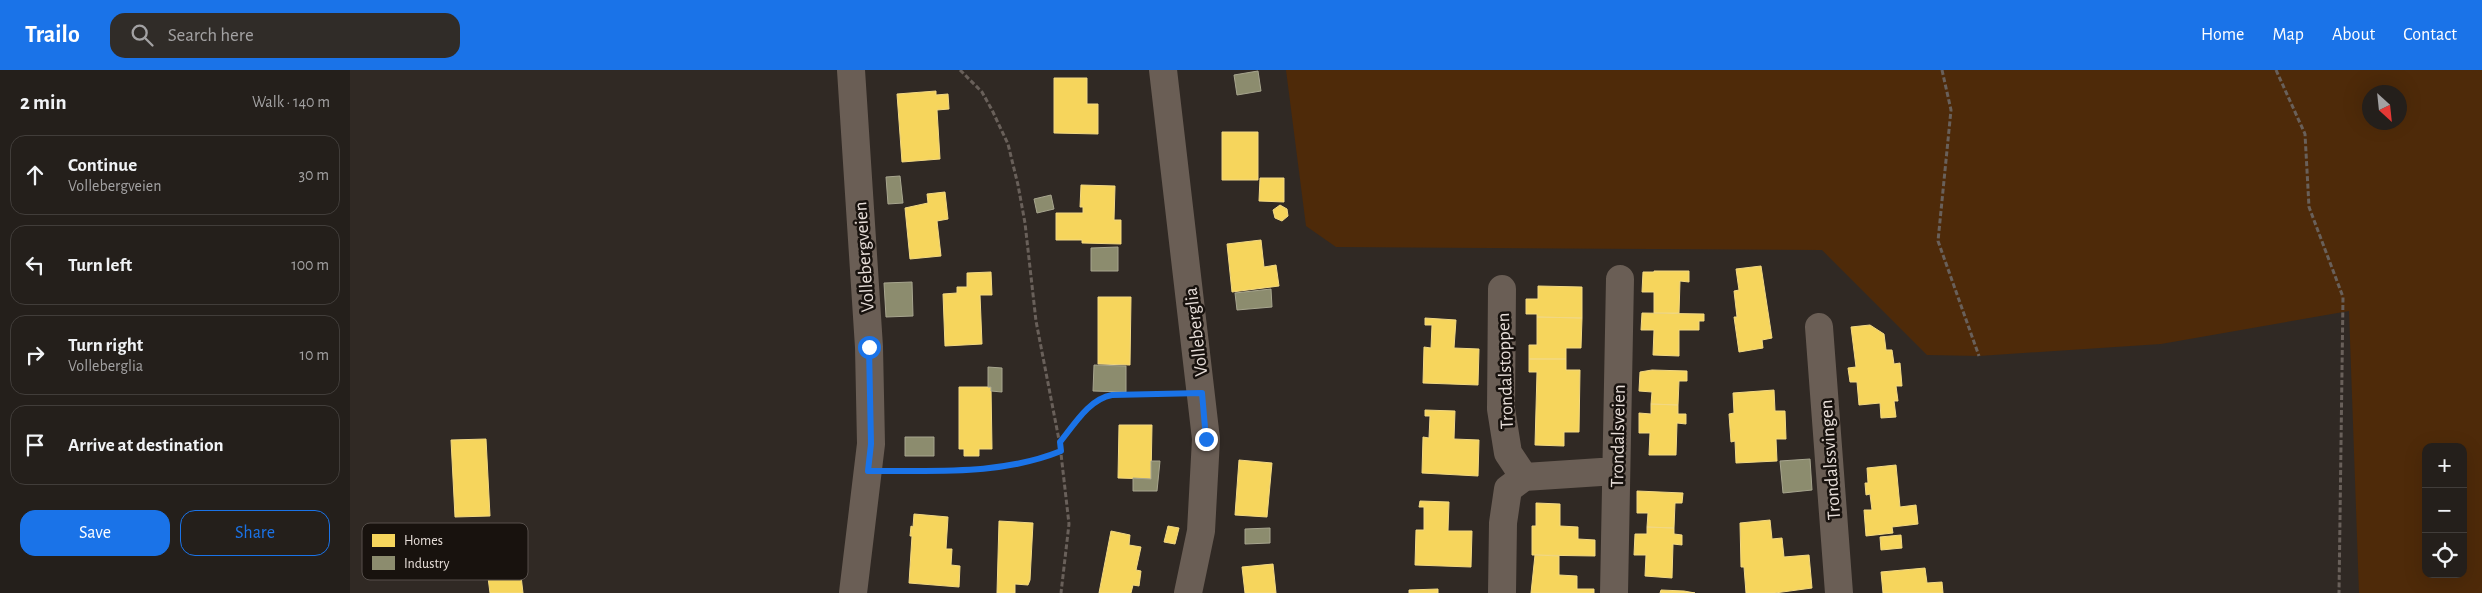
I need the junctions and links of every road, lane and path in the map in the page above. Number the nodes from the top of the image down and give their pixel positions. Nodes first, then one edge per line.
1 (851, 70) edge
2 (960, 70) edge
3 (1162, 70) edge
4 (1942, 70) edge
5 (2276, 70) edge
6 (1620, 279) dead end
7 (1502, 290) dead end
8 (1820, 327) dead end
9 (1979, 356) dead end
10 (1202, 393) junction
11 (1060, 442) junction
12 (1061, 451) junction
13 (868, 471) junction
14 (1616, 471) junction
15 (1524, 478) junction
16 (853, 593) edge
17 (1061, 593) edge
18 (1188, 593) edge
19 (1502, 593) edge
20 (1614, 593) edge
21 (1839, 593) edge
22 (2339, 593) edge

1 - 13 street, Vollebergveien
2 - 11 path
3 - 10 street, Volleberglia
4 - 9 path
5 - 22 path
6 - 14 street, Trondalsveien
7 - 15 street, Trondalstoppen
8 - 21 street, Trondalssvingen
10 - 11 path
10 - 18 street, Volleberglia
11 - 12 path
12 - 13 path
12 - 17 path
13 - 16 street, Vollebergveien
14 - 15 street
14 - 20 street, Trondalsveien
15 - 19 street

